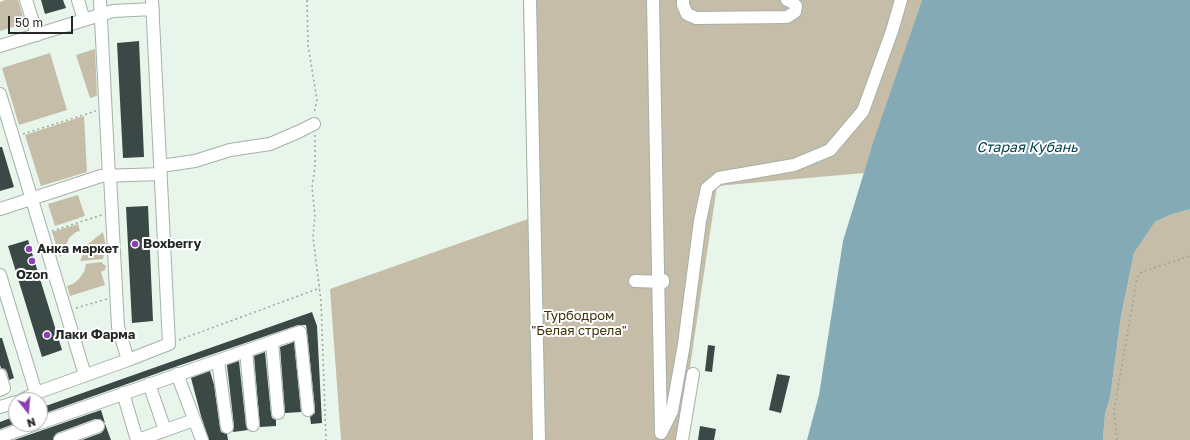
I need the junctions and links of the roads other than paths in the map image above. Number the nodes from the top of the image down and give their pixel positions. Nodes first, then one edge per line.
1 (26, 0) edge
2 (78, 0) edge
3 (100, 0) edge
4 (530, 0) edge
5 (653, 0) edge
6 (683, 0) edge
7 (787, 0) edge
8 (901, 0) edge
9 (152, 4) edge
10 (101, 15) junction
11 (84, 20) junction
12 (37, 35) junction
13 (0, 46) edge
14 (0, 94) edge
15 (314, 124) road end
16 (161, 170) junction
17 (109, 176) junction
18 (32, 199) junction
19 (0, 209) edge
20 (0, 275) edge
21 (635, 281) dead end
22 (659, 282) junction
23 (272, 342) junction
24 (246, 351) junction
25 (128, 360) junction
26 (218, 361) junction
27 (178, 374) junction
28 (692, 374) dead end
29 (0, 375) edge
30 (85, 375) junction
31 (149, 384) junction
32 (0, 390) edge
33 (36, 392) edge
34 (39, 392) edge
35 (123, 393) junction
36 (308, 410) dead end
37 (278, 413) dead end
38 (48, 420) edge
39 (194, 420) junction
40 (253, 425) dead end
41 (98, 426) dead end
42 (227, 427) dead end
43 (165, 430) junction
44 (14, 432) edge
45 (0, 437) edge
46 (661, 437) edge
47 (60, 440) edge
48 (137, 440) edge
49 (202, 440) edge
50 (539, 440) edge
51 (682, 440) edge

1 - 12 street
2 - 11 street
3 - 10 street
4 - 50 street
5 - 22 street
6 - 7 street
8 - 46 street
9 - 10 street
9 - 16 street
10 - 11 street
10 - 17 street
11 - 12 street
12 - 13 street
14 - 18 street
15 - 16 street
16 - 17 street
16 - 25 street
17 - 18 street
17 - 25 street
18 - 19 street
18 - 30 street
20 - 33 street
21 - 22 street
22 - 46 street
23 - 24 street
23 - 36 street
23 - 37 street
24 - 26 street
24 - 40 street
25 - 30 street
26 - 27 street
26 - 42 street
27 - 31 street
27 - 39 street
28 - 51 street
29 - 32 street
30 - 34 street
31 - 35 street
31 - 43 street
35 - 38 street
35 - 48 street
39 - 43 street
39 - 49 street
41 - 47 street
43 - 48 street
44 - 45 street

